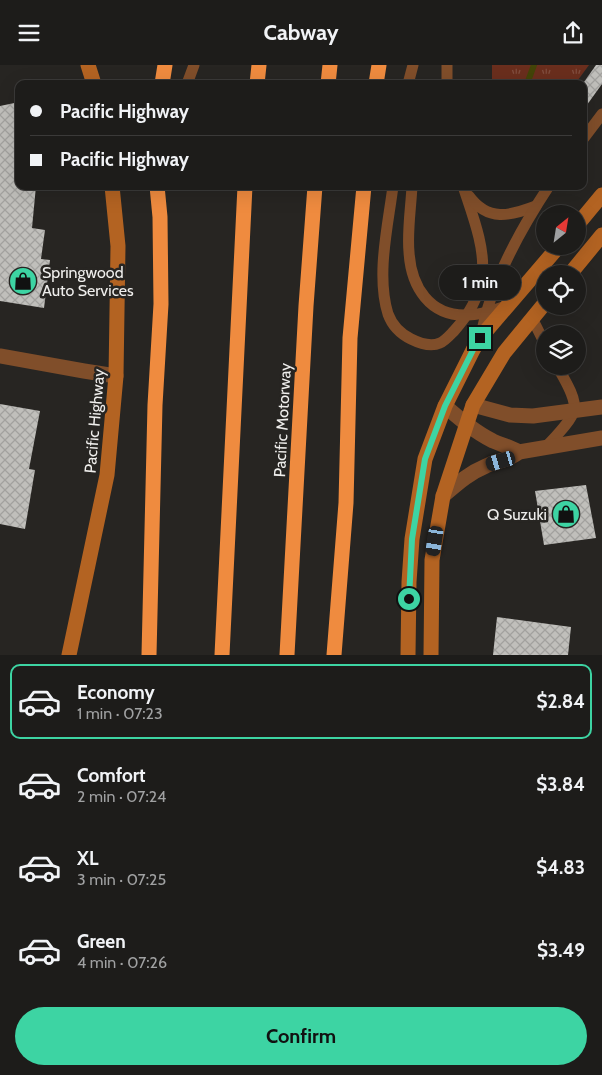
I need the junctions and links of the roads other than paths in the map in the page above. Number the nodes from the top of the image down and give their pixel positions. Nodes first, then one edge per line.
1 (88, 65) edge
2 (165, 65) edge
3 (194, 65) edge
4 (259, 65) edge
5 (330, 65) edge
6 (379, 65) edge
7 (413, 65) edge
8 (418, 65) edge
9 (447, 65) edge
10 (93, 80) edge
11 (163, 80) edge
12 (188, 80) edge
13 (257, 80) edge
14 (328, 80) edge
15 (377, 80) edge
16 (409, 80) edge
17 (417, 80) edge
18 (446, 80) edge
19 (602, 114) edge
20 (587, 134) edge
21 (112, 190) edge
22 (157, 190) edge
23 (245, 190) edge
24 (315, 190) edge
25 (364, 190) edge
26 (392, 190) edge
27 (412, 190) edge
28 (464, 190) edge
29 (465, 190) edge
30 (546, 190) edge
31 (602, 195) edge
32 (537, 205) edge
33 (536, 206) joint
34 (586, 214) edge
35 (602, 235) edge
36 (551, 255) edge
37 (577, 265) edge
38 (506, 306) junction
39 (485, 312) junction
40 (536, 313) edge
41 (468, 315) junction
42 (532, 318) junction
43 (536, 326) edge
44 (480, 338) junction
45 (0, 356) edge
46 (116, 375) junction
47 (561, 375) edge
48 (473, 405) junction
49 (445, 406) junction
50 (602, 407) edge
51 (574, 411) junction
52 (467, 425) junction
53 (602, 438) edge
54 (545, 448) junction
55 (519, 452) junction
56 (443, 496) junction
57 (69, 655) edge
58 (149, 655) edge
59 (222, 655) edge
60 (287, 655) edge
61 (334, 655) edge
62 (408, 655) edge
63 (431, 655) edge

1 - 10 street
2 - 11 highway
3 - 12 lane
4 - 13 highway
5 - 14 highway
6 - 15 highway
7 - 16 lane
8 - 17 lane
9 - 18 lane
19 - 20 lane
21 - 46 street, Pacific Highway
22 - 58 highway
23 - 59 highway
24 - 60 highway, Pacific Motorway
25 - 61 highway
26 - 41 lane
27 - 41 lane
28 - 41 lane
29 - 33 lane
30 - 32 lane
31 - 34 street
33 - 39 lane
35 - 37 street
36 - 38 street
38 - 39 lane
38 - 44 street
39 - 41 lane
39 - 44 lane
40 - 42 street
42 - 43 lane
42 - 48 street
44 - 49 street
45 - 46 street
46 - 57 street, Pacific Highway
47 - 51 lane
48 - 51 street
48 - 52 street
49 - 52 street
49 - 62 street
50 - 51 street
51 - 54 lane
52 - 55 street
52 - 56 street
53 - 54 street
54 - 55 street
55 - 56 street
56 - 63 street

